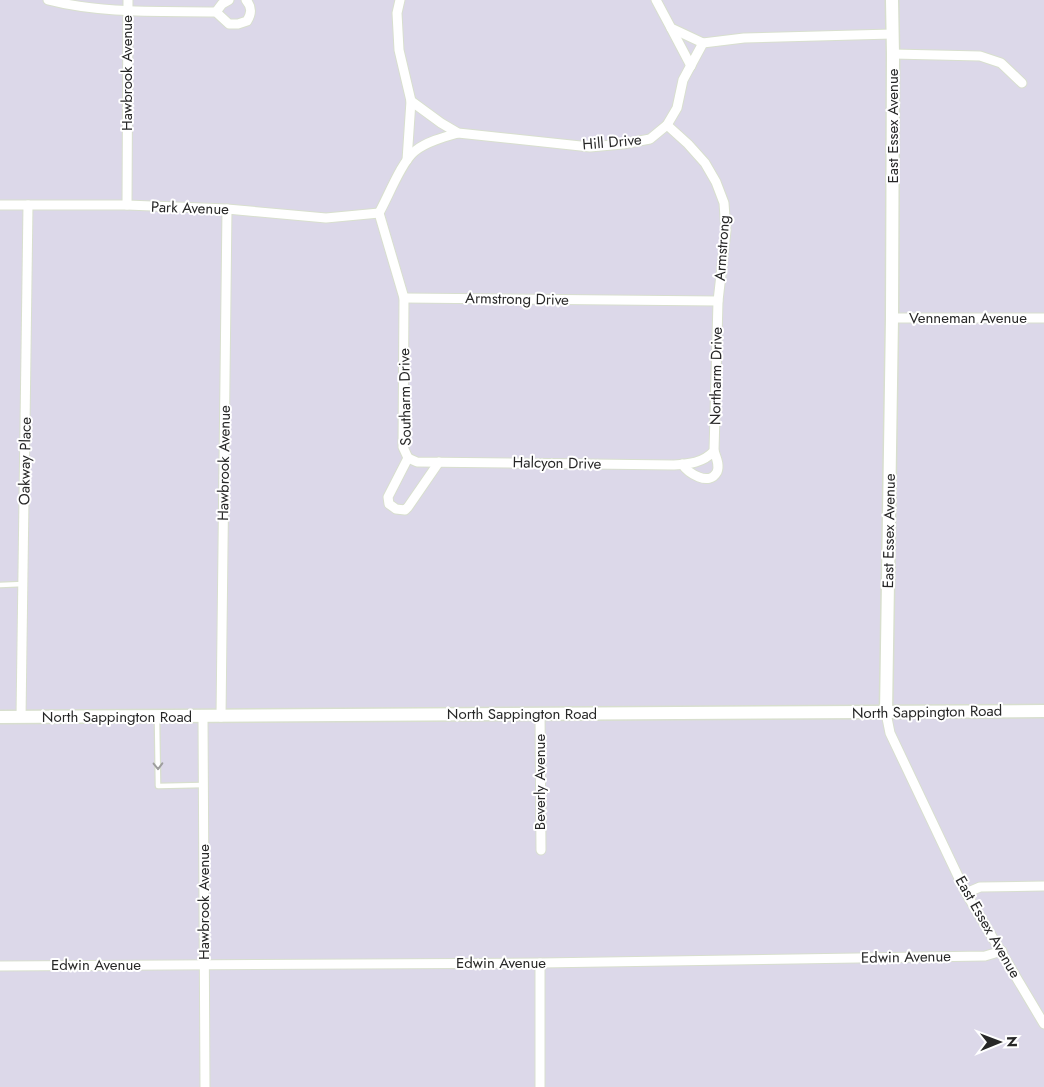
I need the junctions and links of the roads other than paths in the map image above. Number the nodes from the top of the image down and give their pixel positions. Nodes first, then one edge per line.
1 (48, 0) edge
2 (128, 0) edge
3 (229, 0) edge
4 (246, 0) edge
5 (400, 0) edge
6 (656, 0) edge
7 (892, 0) edge
8 (127, 10) junction
9 (216, 12) junction
10 (671, 28) junction
11 (892, 34) junction
12 (703, 43) junction
13 (893, 54) junction
14 (691, 66) junction
15 (1022, 84) dead end
16 (411, 101) junction
17 (667, 125) junction
18 (458, 133) junction
19 (407, 160) junction
20 (0, 205) edge
21 (28, 205) junction
22 (128, 205) junction
23 (227, 208) junction
24 (379, 213) junction
25 (404, 298) junction
26 (718, 301) junction
27 (892, 318) junction
28 (1044, 318) edge
29 (714, 451) junction
30 (408, 458) junction
31 (439, 462) junction
32 (682, 464) junction
33 (23, 584) junction
34 (0, 585) edge
35 (1044, 711) edge
36 (540, 713) junction
37 (886, 713) junction
38 (0, 717) edge
39 (21, 717) junction
40 (157, 717) junction
41 (203, 717) junction
42 (221, 717) junction
43 (203, 785) junction
44 (541, 850) dead end
45 (1044, 886) edge
46 (966, 893) junction
47 (1002, 951) junction
48 (540, 963) junction
49 (204, 965) junction
50 (0, 966) edge
51 (1044, 1024) edge
52 (206, 1087) edge
53 (540, 1087) edge

1 - 8 street
2 - 8 street, Hawbrook Avenue
3 - 9 street
4 - 9 street
5 - 16 street, Hill Drive
6 - 10 street
7 - 11 street, East Essex Avenue
8 - 9 street
8 - 22 street, Hawbrook Avenue
10 - 12 street
10 - 14 street
11 - 12 street
11 - 13 street, East Essex Avenue
12 - 14 street, Hill Drive
13 - 15 street
13 - 27 street, East Essex Avenue
14 - 17 street, Hill Drive
16 - 18 street, Hill Drive
16 - 19 street, Hill Drive
17 - 18 street, Hill Drive
17 - 26 street, Armstrong
18 - 19 street, Hill Drive
19 - 24 street, Hill Drive
20 - 21 street, Park Avenue
21 - 22 street, Park Avenue
21 - 33 street, Oakway Place
22 - 23 street, Park Avenue
23 - 24 street, Park Avenue
23 - 42 street, Hawbrook Avenue
24 - 25 street
25 - 26 street, Armstrong Drive
25 - 30 street, Southarm Drive
26 - 29 street, Northarm Drive
27 - 28 street, Venneman Avenue
27 - 37 street, East Essex Avenue
29 - 32 street, Halcyon Drive
29 - 32 street, Northarm Drive
30 - 31 street, Halcyon Drive
30 - 31 street, Southarm Drive
31 - 32 street, Halcyon Drive
33 - 34 lane
33 - 39 street, Oakway Place
35 - 37 street, North Sappington Road
36 - 37 street, North Sappington Road
36 - 42 street, North Sappington Road
36 - 44 street, Beverly Avenue
37 - 46 street, East Essex Avenue
38 - 39 street, North Sappington Road
39 - 40 street, North Sappington Road
40 - 41 street, North Sappington Road
40 -> 43 lane
41 - 42 street, North Sappington Road
41 - 43 street, Hawbrook Avenue
43 - 49 street, Hawbrook Avenue
45 - 46 street
46 - 47 street, East Essex Avenue
47 - 48 street, Edwin Avenue
47 - 51 street, East Essex Avenue
48 - 49 street, Edwin Avenue
48 - 53 street
49 - 50 street, Edwin Avenue
49 - 52 street, Hawbrook Avenue

